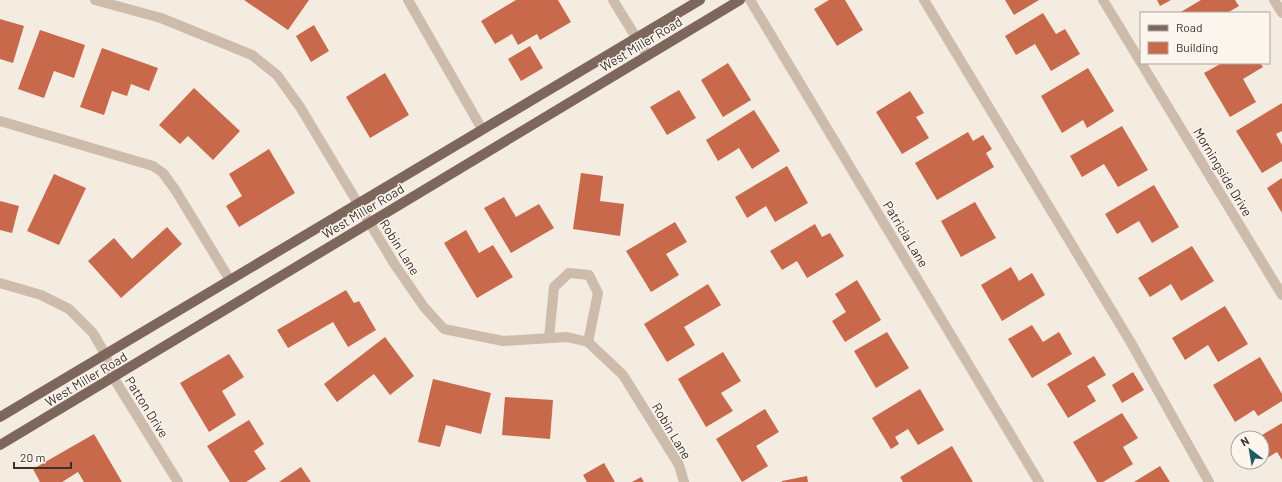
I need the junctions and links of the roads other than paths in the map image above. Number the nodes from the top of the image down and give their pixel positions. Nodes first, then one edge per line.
1 (95, 0) edge
2 (408, 0) edge
3 (613, 0) edge
4 (700, 0) edge
5 (740, 0) edge
6 (750, 0) edge
7 (924, 0) edge
8 (1103, 0) edge
9 (1274, 0) edge
10 (1282, 13) edge
11 (636, 38) junction
12 (647, 55) junction
13 (1140, 61) edge
14 (1142, 64) edge
15 (0, 121) edge
16 (482, 129) junction
17 (358, 204) junction
18 (369, 223) junction
19 (230, 280) junction
20 (0, 283) edge
21 (1282, 295) edge
22 (549, 338) junction
23 (588, 342) junction
24 (105, 354) junction
25 (113, 377) junction
26 (0, 417) edge
27 (0, 445) edge
28 (178, 482) edge
29 (684, 482) edge
30 (1039, 482) edge
31 (1209, 482) edge

1 - 17 street, Robin Lane
2 - 16 street
3 - 11 street
4 - 11 main road, West Miller Road
5 - 12 main road, West Miller Road
6 - 30 street, Patricia Lane
7 - 31 street
8 - 13 street, Morningside Drive
9 - 10 street
11 - 12 street
11 - 16 main road, West Miller Road
12 - 18 main road, West Miller Road
14 - 21 street, Morningside Drive
15 - 19 street
16 - 17 main road, West Miller Road
17 - 18 street, Robin Lane
17 - 19 main road, West Miller Road
18 - 22 street, Robin Lane
18 - 25 main road, West Miller Road
19 - 24 main road, West Miller Road
20 - 24 street, Patton Drive
22 - 23 street, Robin Lane
22 - 23 street
23 - 29 street, Robin Lane
24 - 25 street, Patton Drive
24 - 26 main road, West Miller Road
25 - 27 main road, West Miller Road
25 - 28 street, Patton Drive

